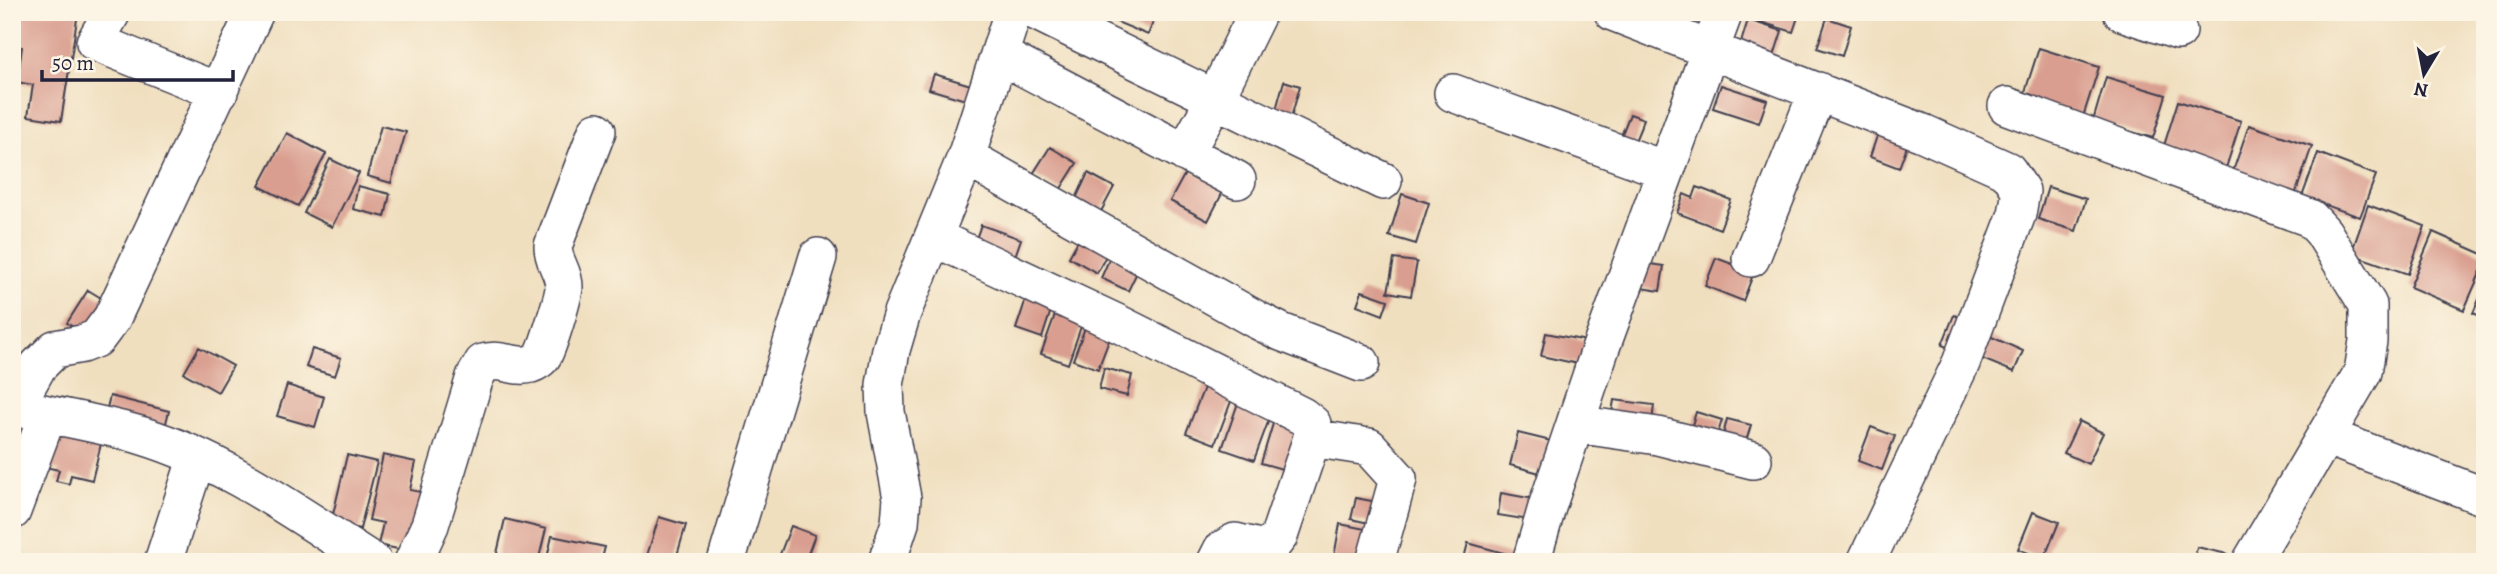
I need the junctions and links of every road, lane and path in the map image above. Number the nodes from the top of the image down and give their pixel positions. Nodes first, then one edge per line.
1 (111, 12) edge
2 (255, 12) edge
3 (1013, 12) edge
4 (1037, 12) edge
5 (1258, 12) edge
6 (1613, 12) edge
7 (1724, 12) edge
8 (2122, 12) edge
9 (2178, 31) dead end
10 (1710, 48) junction
11 (1000, 55) junction
12 (1818, 91) junction
13 (219, 92) junction
14 (1453, 93) dead end
15 (1215, 99) junction
16 (2007, 106) dead end
17 (597, 131) dead end
18 (1185, 153) junction
19 (966, 157) junction
20 (1665, 170) junction
21 (1237, 180) dead end
22 (1383, 181) dead end
23 (933, 237) junction
24 (818, 257) dead end
25 (1751, 258) dead end
26 (1361, 363) dead end
27 (25, 409) edge
28 (1575, 424) junction
29 (2325, 436) junction
30 (1312, 438) junction
31 (197, 457) junction
32 (1753, 460) dead end
33 (2485, 497) edge
34 (12, 511) edge
35 (163, 562) edge
36 (373, 562) edge
37 (413, 562) edge
38 (726, 562) edge
39 (887, 562) edge
40 (1216, 562) edge
41 (1375, 562) edge
42 (1531, 562) edge
43 (1866, 562) edge
44 (2251, 562) edge

1 - 13 street
2 - 13 street
3 - 11 street
4 - 15 street
5 - 15 street
6 - 10 street
7 - 10 street
8 - 9 street
10 - 12 street
10 - 20 street
11 - 18 street
11 - 19 street
12 - 25 street
12 - 43 street
13 - 27 street
14 - 20 street
15 - 18 street
15 - 22 street
16 - 29 street
17 - 37 street
18 - 21 street
19 - 23 street
19 - 26 street
20 - 28 street
23 - 30 street
23 - 39 street
24 - 38 street
27 - 31 street
27 - 34 street
28 - 32 street
28 - 42 street
29 - 33 street
29 - 44 street
30 - 40 street
30 - 41 street
31 - 35 street
31 - 36 street

